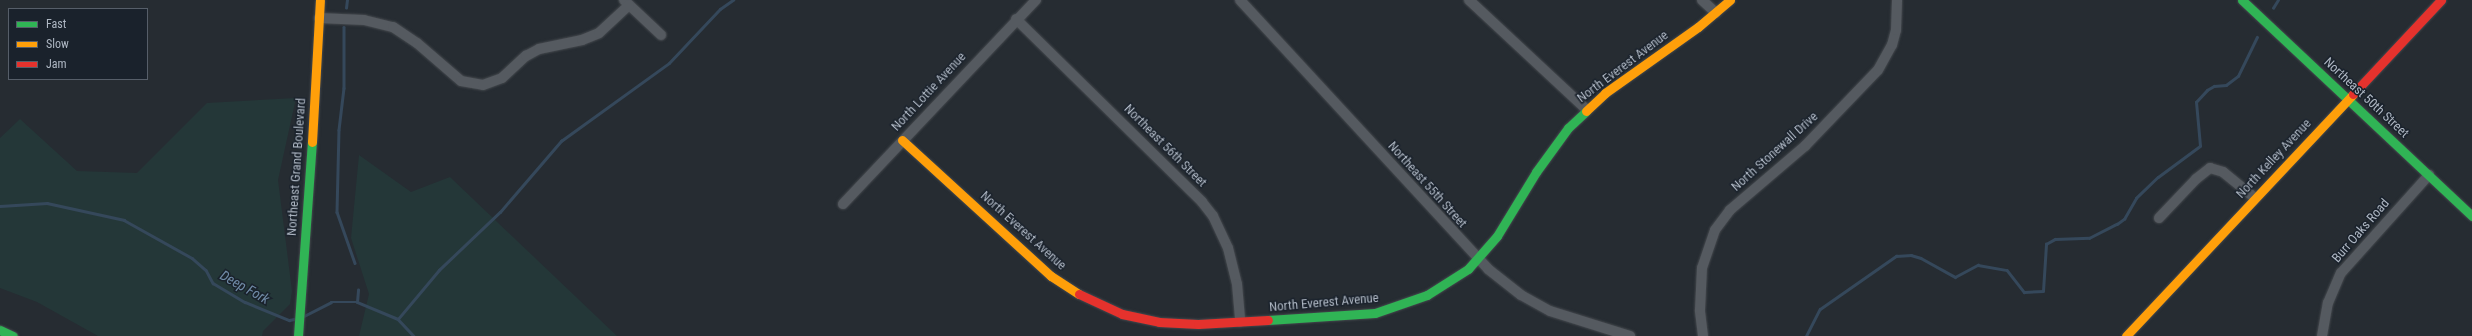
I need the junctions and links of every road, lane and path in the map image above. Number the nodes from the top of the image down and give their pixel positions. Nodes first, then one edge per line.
1 (320, 0) edge
2 (1036, 0) edge
3 (1240, 0) edge
4 (1469, 0) edge
5 (1702, 0) edge
6 (1730, 0) edge
7 (1897, 0) edge
8 (2242, 0) edge
9 (2441, 0) edge
10 (626, 2) edge
11 (1716, 13) junction
12 (319, 18) junction
13 (1016, 19) junction
14 (661, 34) dead end
15 (2348, 99) junction
16 (1587, 110) junction
17 (902, 140) junction
18 (2429, 175) junction
19 (2256, 198) junction
20 (843, 204) dead end
21 (2472, 216) edge
22 (2159, 218) dead end
23 (1478, 259) junction
24 (1240, 322) junction
25 (0, 330) edge
26 (13, 336) edge
27 (298, 336) edge
28 (1630, 336) edge
29 (1703, 336) edge
30 (2126, 336) edge
31 (2322, 336) edge

1 - 12 main road, Northeast Grand Boulevard
2 - 13 street, North Lottie Avenue
3 - 23 street, Northeast 55th Street
4 - 16 street
5 - 11 street
6 - 11 main road, North Everest Avenue
7 - 29 street, North Stonewall Drive
8 - 15 main road, Northeast 50th Street
9 - 15 main road, North Kelley Avenue
10 - 12 street
10 - 14 street
11 - 16 main road, North Everest Avenue
12 - 27 main road, Northeast Grand Boulevard
13 - 17 street, North Lottie Avenue
13 - 24 street, Northeast 56th Street
15 - 18 main road, Northeast 50th Street
15 - 19 main road, North Kelley Avenue
16 - 23 main road, North Everest Avenue
17 - 20 street, North Lottie Avenue
17 - 24 main road, North Everest Avenue
18 - 21 main road, Northeast 50th Street
18 - 31 street, Burr Oaks Road
19 - 22 street
19 - 30 main road, North Kelley Avenue
23 - 24 main road, North Everest Avenue
23 - 28 street, Northeast 55th Street
25 - 26 main road

